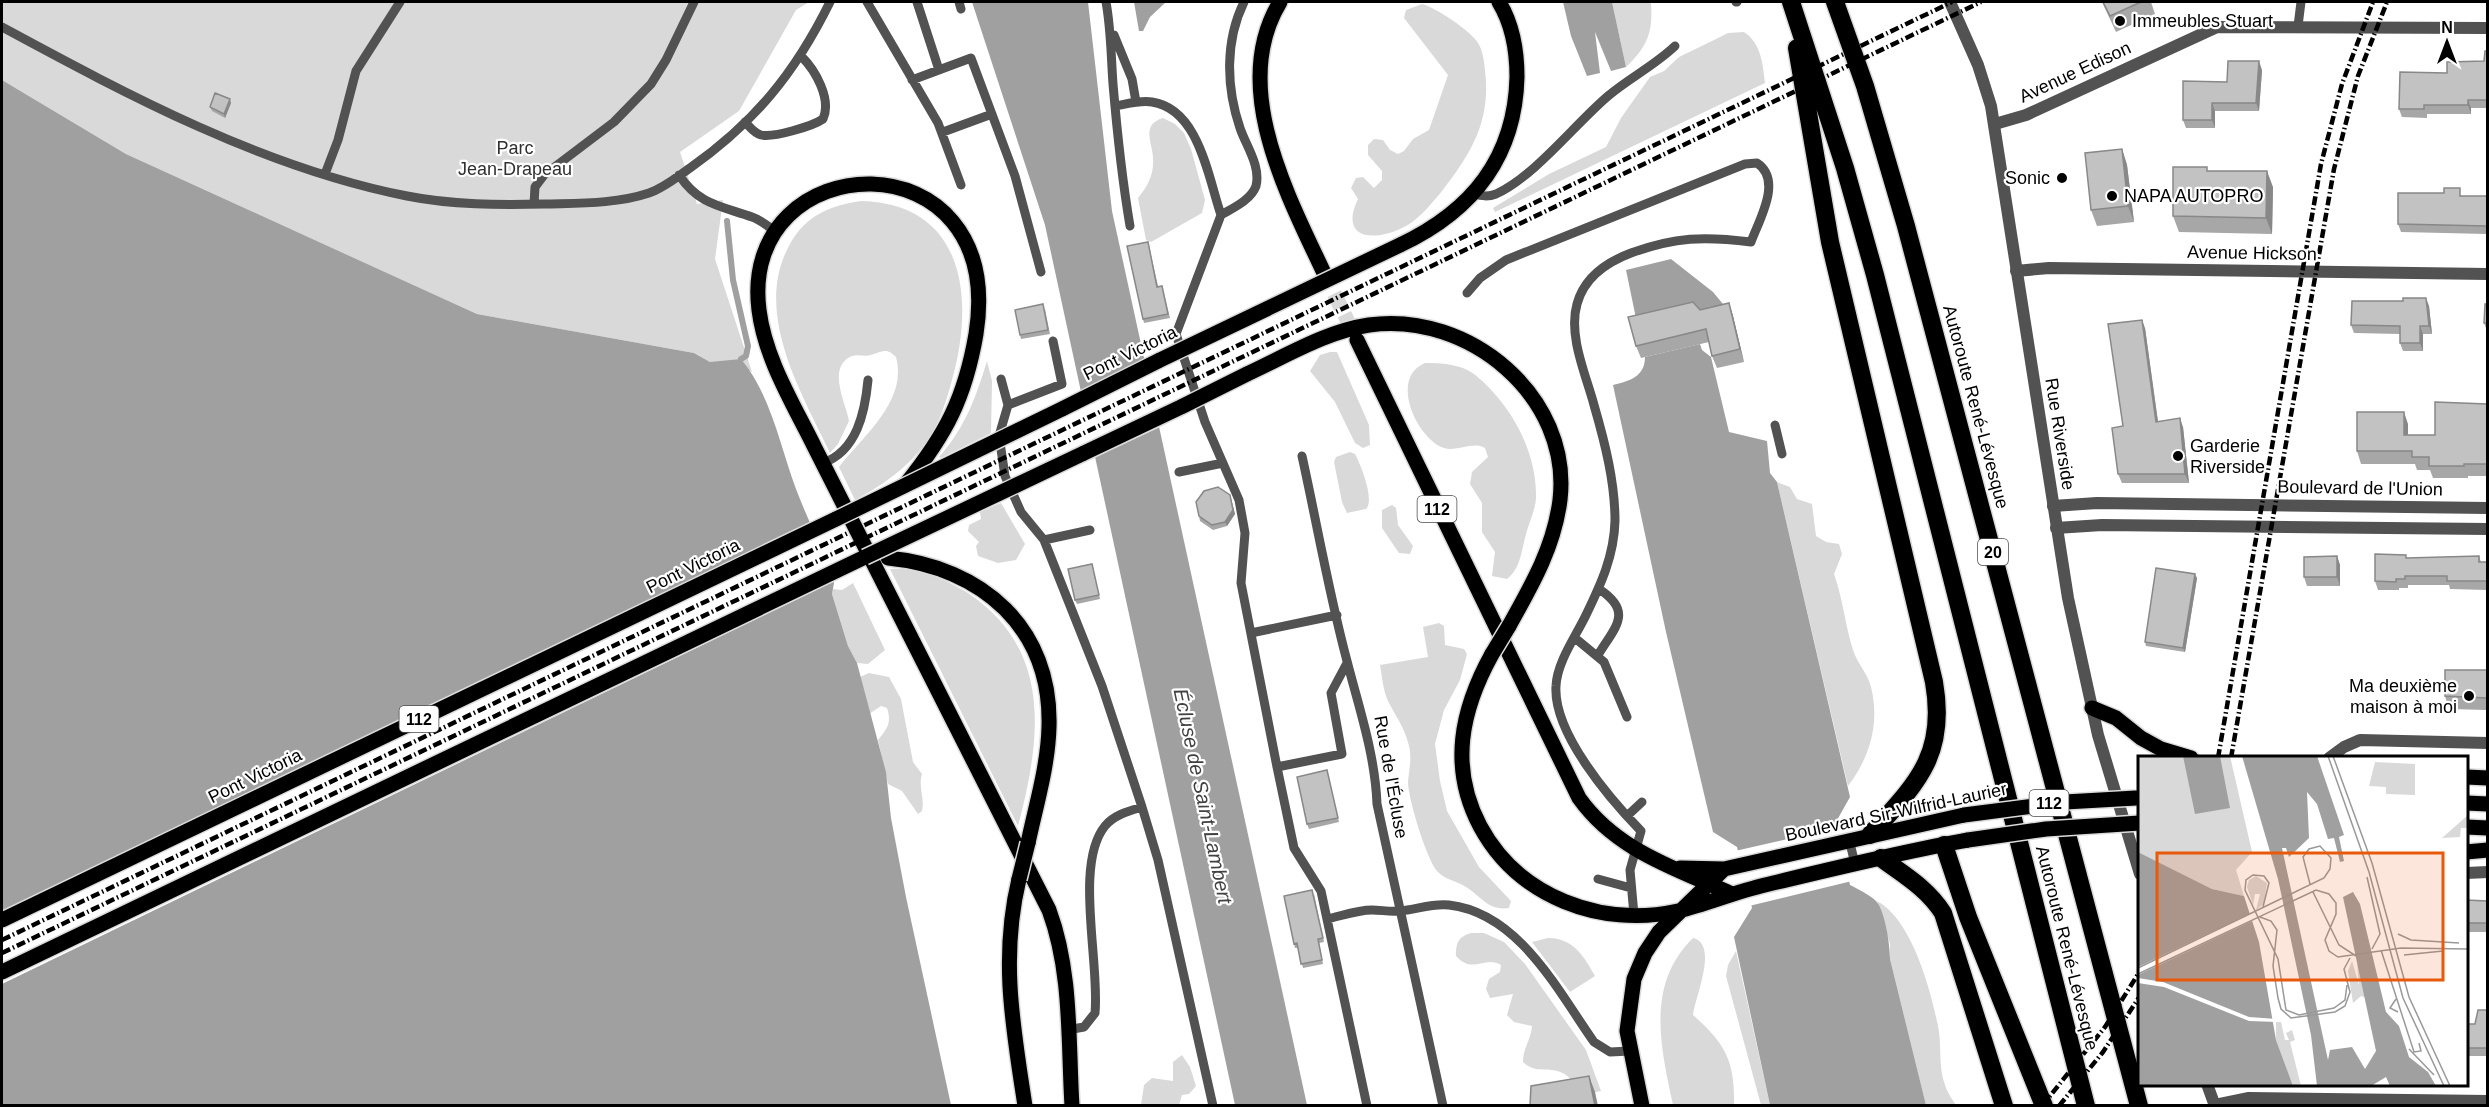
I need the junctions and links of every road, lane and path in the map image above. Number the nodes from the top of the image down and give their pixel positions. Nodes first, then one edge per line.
1 (400, 2) edge
2 (694, 2) edge
3 (830, 2) edge
4 (867, 2) edge
5 (917, 2) edge
6 (1106, 2) edge
7 (1244, 2) edge
8 (1280, 2) edge
9 (1499, 2) edge
10 (1790, 2) edge
11 (1835, 2) edge
12 (1950, 2) edge
13 (2301, 2) edge
14 (2298, 26) junction
15 (2, 27) edge
16 (1111, 27) junction
17 (2487, 28) edge
18 (1674, 46) dead end
19 (802, 57) junction
20 (939, 70) junction
21 (912, 80) junction
22 (1136, 102) junction
23 (1115, 106) junction
24 (992, 114) junction
25 (745, 122) junction
26 (1995, 124) junction
27 (943, 132) junction
28 (325, 174) junction
29 (679, 175) junction
30 (961, 185) dead end
31 (1474, 194) junction
32 (534, 204) junction
33 (1221, 215) junction
34 (1130, 226) dead end
35 (777, 232) junction
36 (2016, 271) junction
37 (1041, 272) dead end
38 (1324, 273) tunnel mouth
39 (2487, 274) edge
40 (1467, 293) dead end
41 (1357, 340) tunnel mouth
42 (1053, 341) dead end
43 (1001, 379) dead end
44 (868, 380) dead end
45 (1008, 405) junction
46 (1775, 425) dead end
47 (1782, 454) dead end
48 (1302, 456) dead end
49 (1223, 463) junction
50 (822, 464) junction
51 (1179, 472) dead end
52 (906, 484) junction
53 (2053, 506) junction
54 (2487, 508) edge
55 (2056, 528) junction
56 (2487, 529) edge
57 (1090, 530) dead end
58 (1044, 540) junction
59 (865, 557) junction
60 (1599, 589) junction
61 (1337, 615) junction
62 (1251, 633) junction
63 (1575, 638) junction
64 (1598, 655) junction
65 (1347, 663) junction
66 (2092, 708) junction
67 (1627, 717) dead end
68 (2487, 743) edge
69 (2184, 756) edge
70 (2332, 756) edge
71 (1277, 767) junction
72 (2468, 777) edge
73 (2487, 778) edge
74 (2138, 798) edge
75 (1641, 802) dead end
76 (2487, 802) edge
77 (2468, 803) edge
78 (1142, 807) junction
79 (1627, 816) junction
80 (2138, 823) edge
81 (2468, 827) edge
82 (2487, 828) edge
83 (1870, 835) junction
84 (1846, 840) junction
85 (1944, 845) junction
86 (2487, 850) edge
87 (1636, 851) junction
88 (2468, 852) edge
89 (1881, 858) junction
90 (1852, 865) junction
91 (1731, 867) junction
92 (1674, 868) junction
93 (2138, 869) edge
94 (2487, 872) edge
95 (2468, 873) edge
96 (1598, 879) dead end
97 (1708, 883) junction
98 (1631, 888) junction
99 (1738, 892) junction
100 (1678, 910) junction
101 (1400, 911) junction
102 (1634, 915) junction
103 (1327, 919) junction
104 (2, 920) edge
105 (2, 972) edge
106 (1067, 1030) junction
107 (1630, 1051) junction
108 (1993, 1073) junction
109 (2208, 1086) edge
110 (2487, 1101) edge
111 (2215, 1105) edge
112 (1025, 1106) edge
113 (1072, 1106) edge
114 (1213, 1106) edge
115 (1367, 1106) edge
116 (1443, 1106) edge
117 (1642, 1106) edge
118 (1994, 1106) edge
119 (2004, 1106) edge
120 (2044, 1106) edge
121 (2086, 1106) edge
122 (2139, 1106) edge

1 - 28 lane
2 - 32 lane
3 - 19 lane
4 - 21 lane
5 - 20 lane
6 - 16 lane
7 - 33 lane
8 - 38 main road
9 - 31 main road, 112
10 - 83 highway
10 - 121 highway, Autoroute René-Lévesque
11 - 122 highway, Autoroute René-Lévesque / 20
12 - 26 street, Rue Riverside
13 - 14 lane
14 - 17 street, Avenue Edison
14 - 26 street, Avenue Edison
15 - 28 lane
16 - 22 lane
16 - 23 lane
18 - 31 lane
19 - 25 lane
19 - 25 lane
20 - 21 lane
20 - 24 lane
21 - 27 lane
22 - 23 lane
22 - 33 lane
23 - 34 lane
24 - 27 lane
24 - 37 lane
25 - 29 lane
26 - 36 street, Rue Riverside
27 - 30 lane
28 - 32 lane
29 - 32 lane
29 - 35 lane
31 - 52 main road, Pont Victoria / 112, bridge
33 - 49 lane
35 - 50 main road
35 - 52 main road
36 - 39 street, Avenue Hickson
36 - 53 street, Rue Riverside
40 - 60 lane
41 - 87 main road, 112
42 - 45 lane
43 - 45 lane
44 - 50 lane
45 - 58 lane
46 - 47 lane
48 - 61 lane, Rue de l'Écluse
49 - 51 lane
49 - 62 lane
50 - 106 main road
52 - 104 main road, Pont Victoria / 112, bridge
53 - 54 street, Boulevard de l'Union
53 - 55 street, Rue Riverside
55 - 56 street
55 - 66 street, Rue Riverside
57 - 58 lane
58 - 78 lane
59 - 102 main road, 112, bridge
59 - 105 main road, 112
59 - 112 main road, bridge
60 - 63 lane
60 - 64 lane
61 - 62 lane
61 - 65 lane, Rue de l'Écluse
62 - 71 lane
63 - 64 lane
63 - 79 lane
64 - 67 lane
65 - 71 lane
65 - 101 lane, Rue de l'Écluse
66 - 69 main road
66 - 93 street, Rue Riverside
68 - 70 street
71 - 103 lane
72 - 73 main road
74 - 83 main road, Boulevard Sir-Wilfrid-Laurier / 112, bridge
75 - 79 lane
76 - 77 main road
78 - 106 lane
78 - 114 lane
79 - 87 lane
80 - 85 main road, 112, bridge
81 - 82 main road
83 - 84 main road, Boulevard Sir-Wilfrid-Laurier / 112
84 - 90 lane
84 - 91 main road, Boulevard Sir-Wilfrid-Laurier / 112
85 - 89 main road, 112
85 - 120 highway
86 - 88 main road
87 - 92 main road, 112
87 - 98 lane
89 - 90 main road, 112
89 - 108 highway
90 - 99 main road, 112
91 - 92 main road, 112
91 - 97 main road, Boulevard Sir-Wilfrid-Laurier
92 - 97 main road, 112
94 - 95 street
96 - 98 lane
97 - 99 main road, 112
97 - 100 main road, Boulevard Sir-Wilfrid-Laurier
98 - 102 lane
99 - 100 main road, 112
100 - 102 main road, 112
100 - 107 main road, Boulevard Sir-Wilfrid-Laurier
101 - 103 lane
101 - 107 lane
101 - 116 lane, Rue de l'Écluse
103 - 115 lane
106 - 113 main road
107 - 117 main road, Boulevard Sir-Wilfrid-Laurier
108 - 118 lane
108 - 119 highway
109 - 111 street
110 - 111 street

